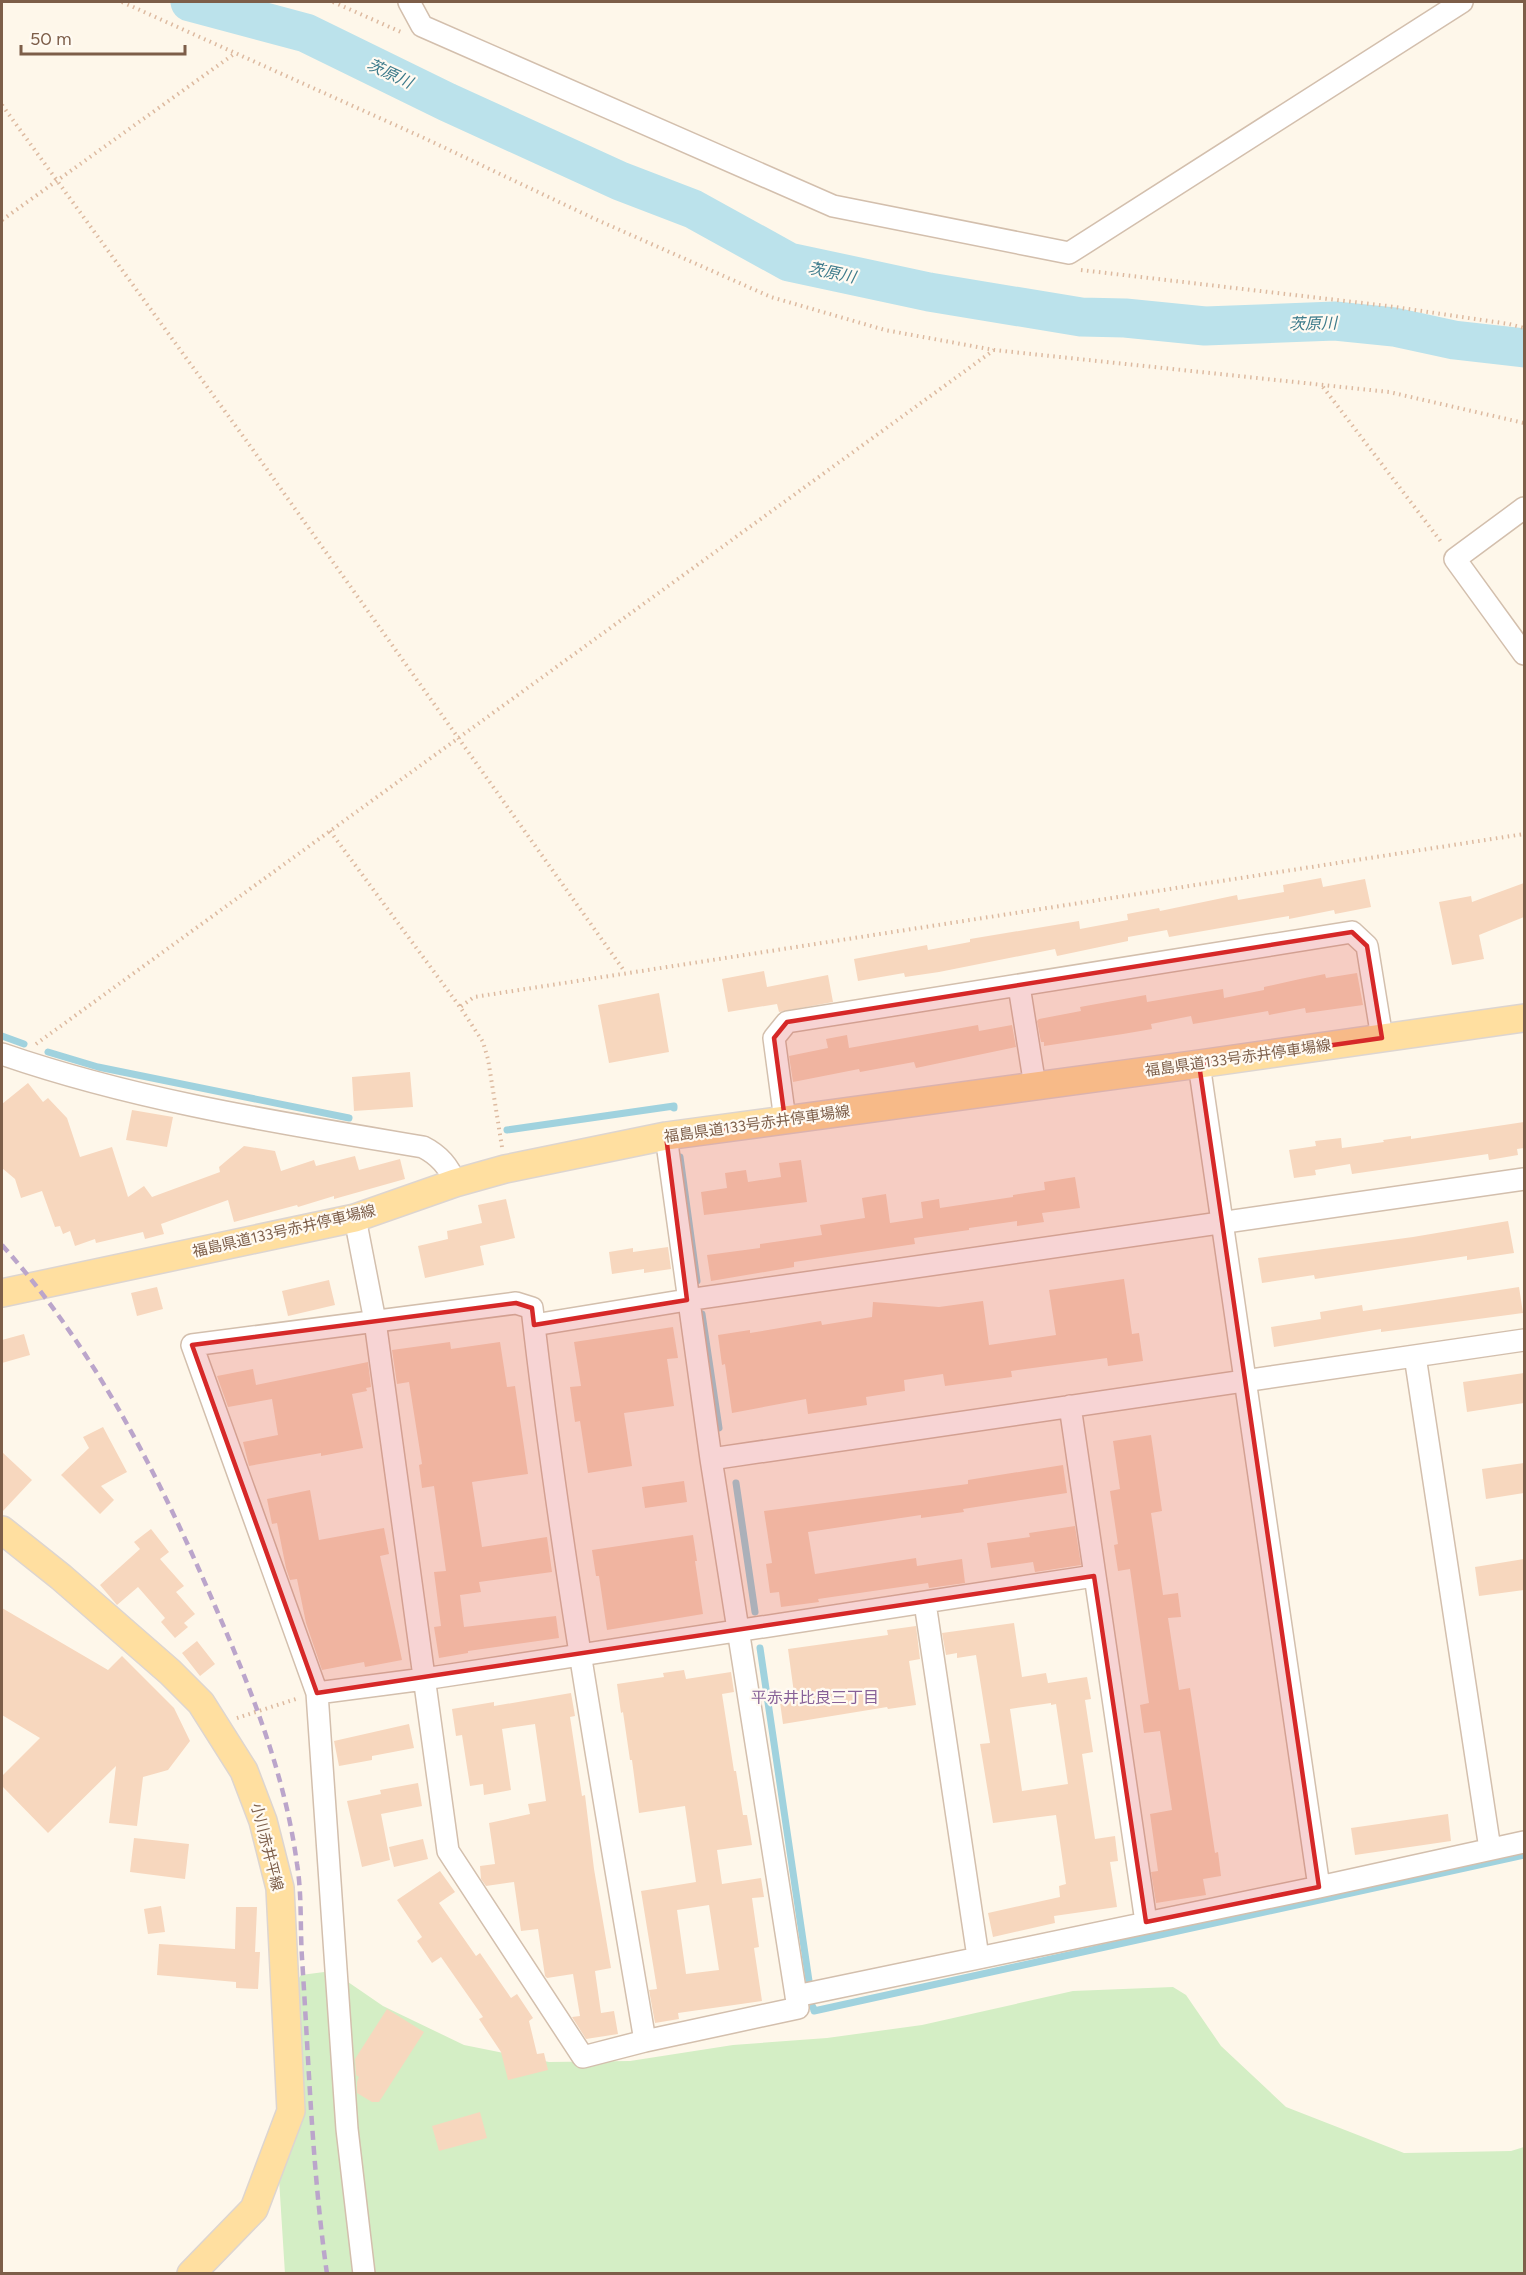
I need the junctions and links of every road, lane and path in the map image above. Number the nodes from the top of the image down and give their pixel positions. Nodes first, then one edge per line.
1 (122, 2) edge
2 (409, 2) edge
3 (1462, 2) edge
4 (234, 54) junction
5 (2, 105) edge
6 (56, 181) junction
7 (2, 220) edge
8 (994, 350) junction
9 (1323, 386) junction
10 (1524, 423) edge
11 (1524, 508) edge
12 (1455, 559) junction
13 (1524, 654) edge
14 (458, 740) junction
15 (330, 831) junction
16 (1524, 834) edge
17 (625, 972) junction
18 (1019, 986) junction
19 (460, 1006) junction
20 (1524, 1018) edge
21 (1382, 1038) junction
22 (9, 1057) edge
23 (1199, 1064) junction
24 (1035, 1086) junction
25 (785, 1120) junction
26 (666, 1136) junction
27 (505, 1168) junction
28 (1524, 1179) edge
29 (455, 1183) junction
30 (355, 1218) junction
31 (1222, 1224) junction
32 (2, 1293) edge
33 (687, 1300) junction
34 (375, 1322) junction
35 (534, 1325) junction
36 (1524, 1340) edge
37 (1415, 1356) junction
38 (1244, 1381) junction
39 (1070, 1406) junction
40 (711, 1459) junction
41 (3, 1533) edge
42 (1094, 1576) junction
43 (925, 1603) junction
44 (737, 1630) junction
45 (581, 1654) junction
46 (424, 1679) junction
47 (317, 1693) junction
48 (216, 1724) junction
49 (1524, 1842) edge
50 (1490, 1849) junction
51 (1319, 1887) junction
52 (1146, 1922) junction
53 (978, 1957) junction
54 (796, 1996) junction
55 (645, 2041) junction
56 (191, 2274) edge
57 (364, 2274) edge

1 - 4 path
2 - 3 street
4 - 6 path
4 - 8 path
5 - 6 path
6 - 7 path
6 - 14 path
8 - 9 path
8 - 14 path
9 - 10 path
9 - 12 path
11 - 12 street
12 - 13 street
14 - 15 path
14 - 17 path
15 - 19 path
15 - 22 path
16 - 17 path
17 - 19 path
18 - 21 street
18 - 24 street
18 - 25 street
19 - 27 path
20 - 21 main road, 福島県道133号赤井停車場線
21 - 23 main road, 福島県道133号赤井停車場線
22 - 29 street
23 - 24 main road, 福島県道133号赤井停車場線
23 - 31 street
24 - 25 main road, 福島県道133号赤井停車場線
25 - 26 main road, 福島県道133号赤井停車場線
26 - 27 main road, 福島県道133号赤井停車場線
26 - 33 street
27 - 29 main road, 福島県道133号赤井停車場線
28 - 31 street
29 - 30 main road, 福島県道133号赤井停車場線
30 - 32 main road, 福島県道133号赤井停車場線
30 - 34 street
31 - 33 street
31 - 38 street
33 - 35 street
33 - 40 street
34 - 35 street
34 - 46 street
34 - 47 street
35 - 45 street
36 - 37 street
37 - 38 street
37 - 50 street
38 - 39 street
38 - 51 street
39 - 40 street
39 - 42 street
40 - 44 street
41 - 48 main road, 小川赤井平線
42 - 43 street
42 - 52 street
43 - 44 street
43 - 53 street
44 - 45 street
44 - 54 street
45 - 46 street
45 - 55 street
46 - 47 street
46 - 55 street
47 - 48 path
47 - 57 street
48 - 56 main road, 小川赤井平線
49 - 50 street
50 - 51 street
51 - 52 street
52 - 53 street
53 - 54 street
54 - 55 street

